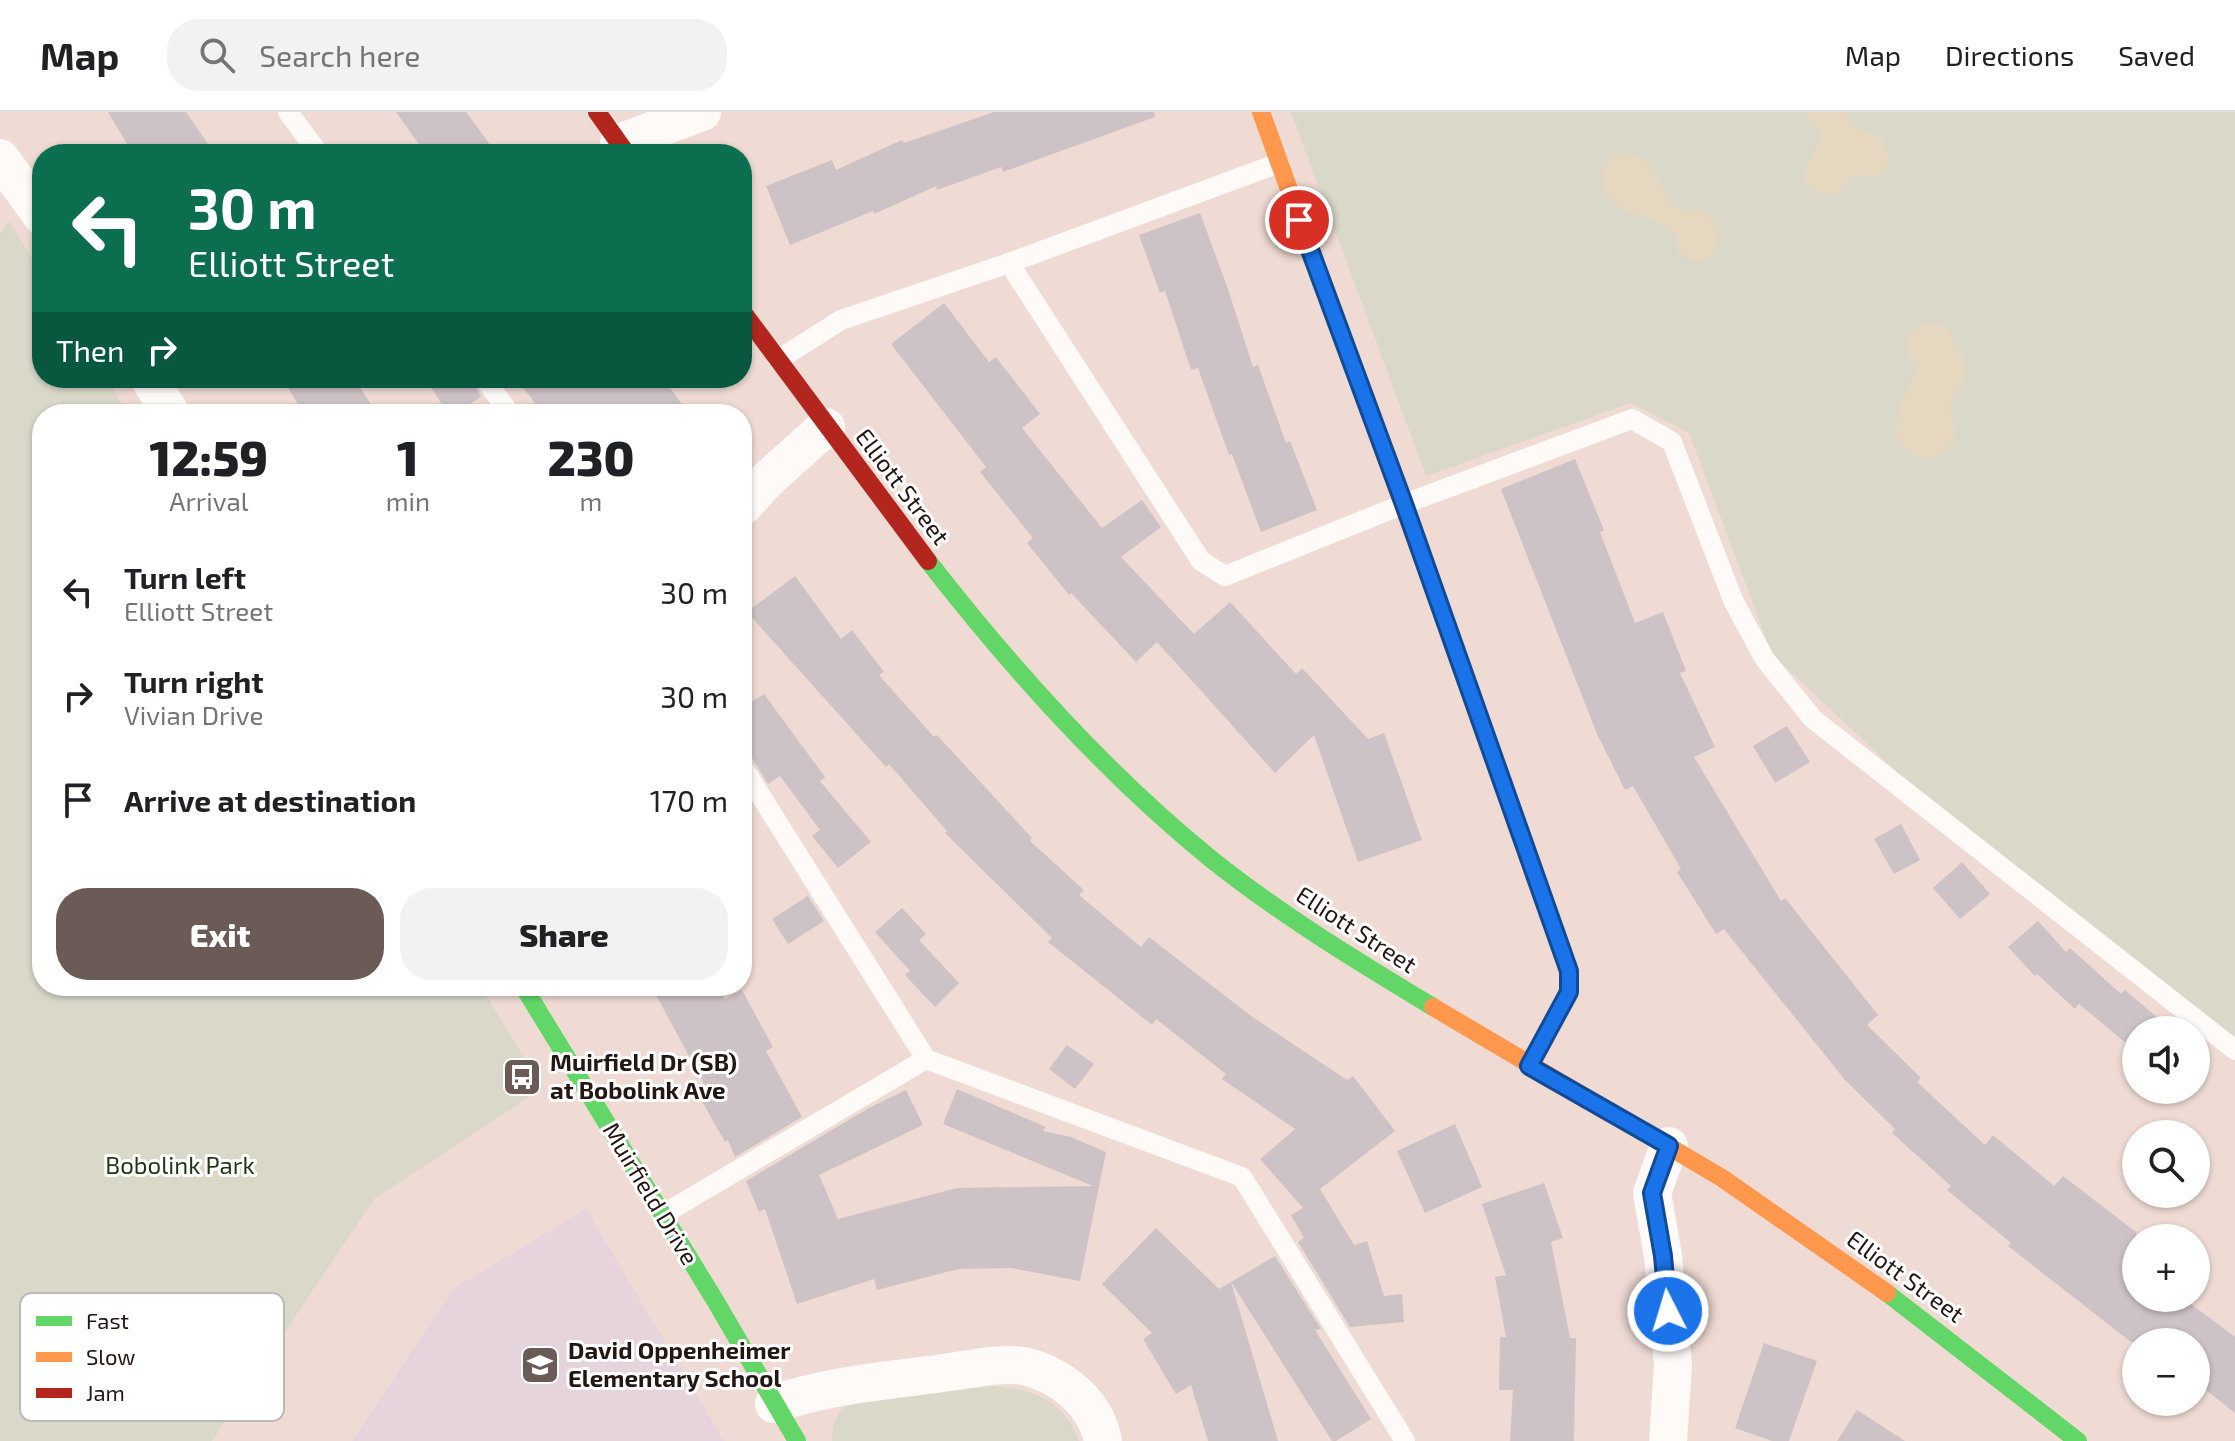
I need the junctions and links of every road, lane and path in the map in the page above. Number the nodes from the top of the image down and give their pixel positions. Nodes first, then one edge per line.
1 (288, 112) edge
2 (597, 112) edge
3 (702, 112) edge
4 (1261, 112) edge
5 (312, 144) edge
6 (620, 144) edge
7 (632, 144) edge
8 (0, 158) edge
9 (1279, 163) junction
10 (32, 202) edge
11 (1009, 263) junction
12 (752, 325) edge
13 (778, 360) junction
14 (826, 427) junction
15 (752, 496) edge
16 (1404, 504) junction
17 (752, 782) edge
18 (529, 996) edge
19 (2235, 1050) edge
20 (926, 1059) junction
21 (1529, 1066) junction
22 (1669, 1146) junction
23 (662, 1215) junction
24 (774, 1404) junction
25 (797, 1441) edge
26 (1103, 1441) edge
27 (1405, 1441) edge
28 (1668, 1441) edge
29 (2078, 1441) edge

1 - 5 lane
2 - 6 street
3 - 7 street
4 - 9 street
8 - 10 street
9 - 11 lane
9 - 16 street
11 - 13 lane
11 - 16 lane
12 - 13 street, Elliott Street
13 - 14 street, Elliott Street
14 - 15 street
14 - 21 street, Elliott Street
16 - 19 lane
16 - 21 street
17 - 20 lane
18 - 23 street, Muirfield Drive
20 - 23 lane
20 - 27 lane
21 - 22 street, Elliott Street
22 - 28 street
22 - 29 street, Elliott Street
23 - 24 street, Muirfield Drive
24 - 25 street, Muirfield Drive
24 - 26 street

